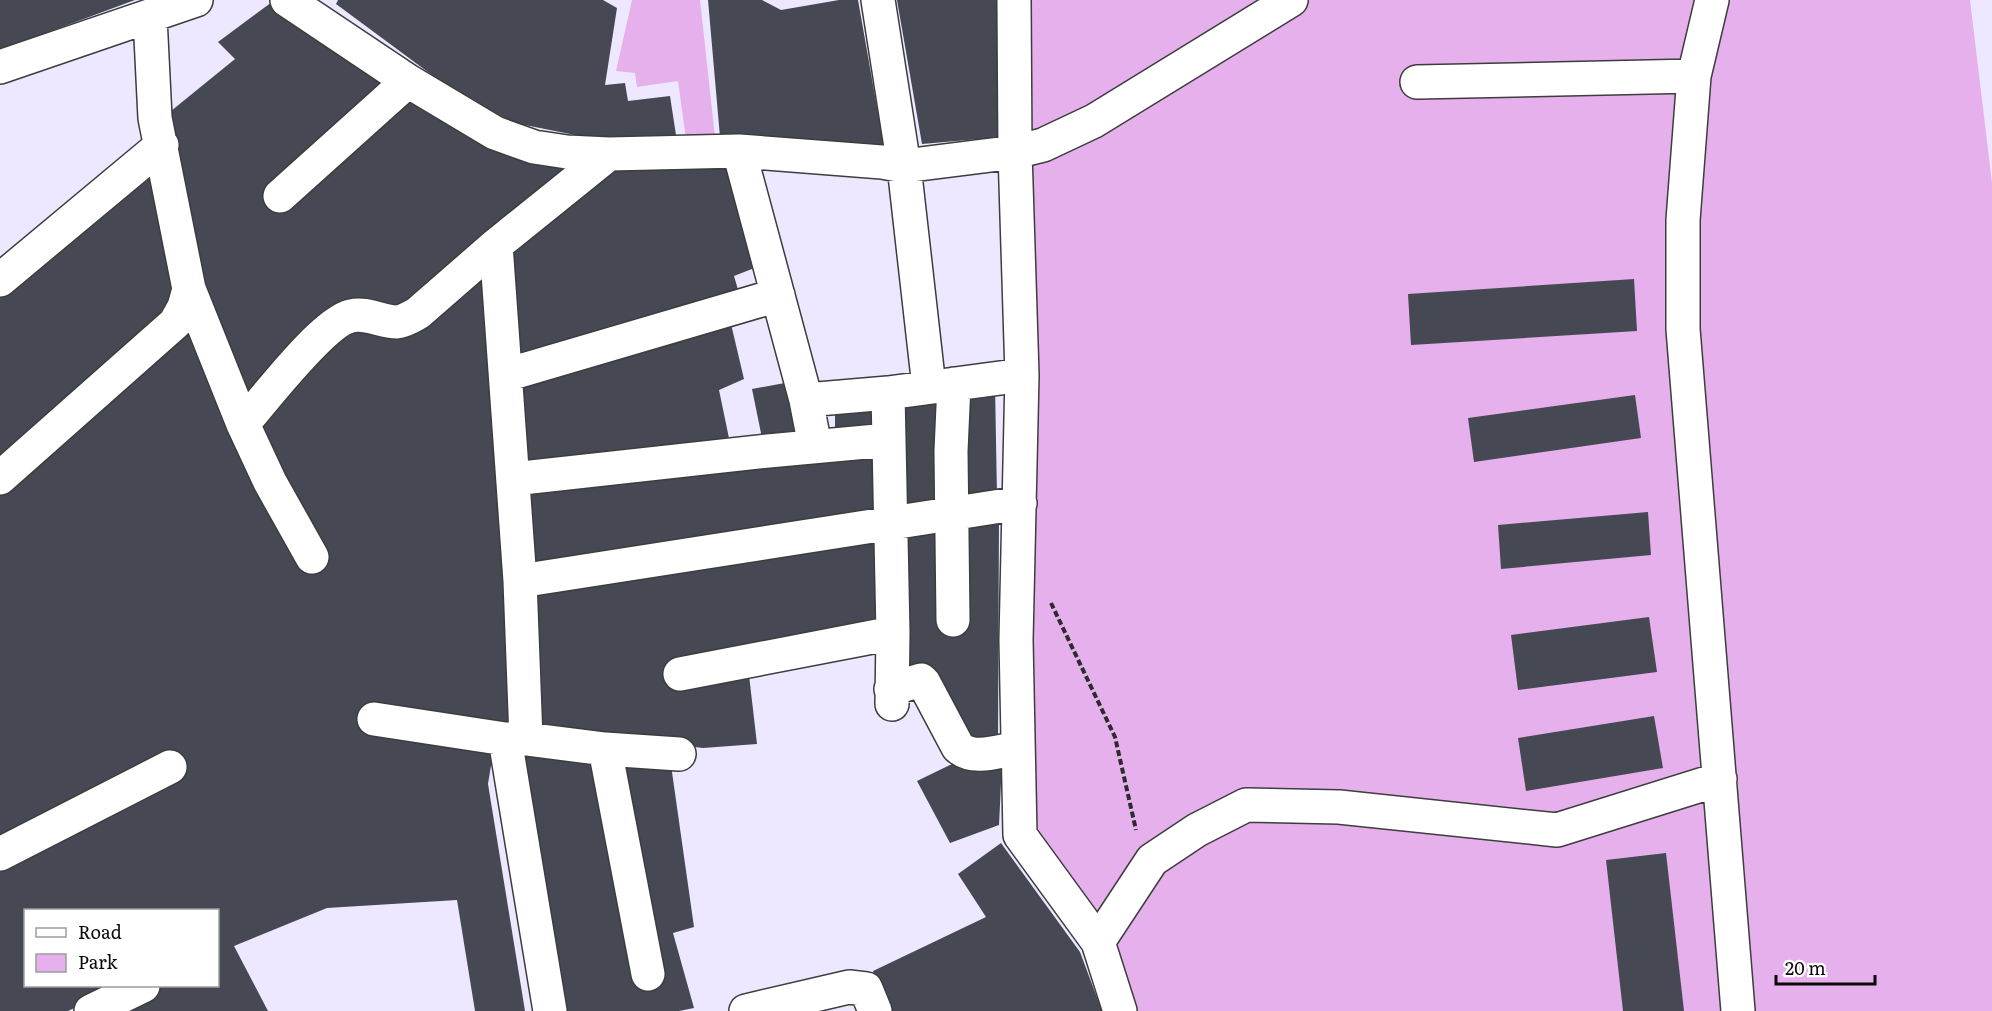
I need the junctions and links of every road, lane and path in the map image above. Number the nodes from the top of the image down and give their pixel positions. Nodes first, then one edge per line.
1 (196, 0) edge
2 (287, 0) edge
3 (878, 0) edge
4 (1014, 0) edge
5 (1291, 0) edge
6 (1712, 0) edge
7 (150, 17) junction
8 (0, 67) edge
9 (1694, 76) junction
10 (408, 81) junction
11 (1417, 82) dead end
12 (162, 145) junction
13 (739, 151) junction
14 (1015, 152) junction
15 (609, 154) junction
16 (904, 166) junction
17 (280, 196) dead end
18 (496, 245) junction
19 (0, 280) edge
20 (189, 289) junction
21 (778, 295) junction
22 (506, 375) junction
23 (1022, 375) junction
24 (941, 385) junction
25 (888, 393) junction
26 (806, 400) junction
27 (243, 424) junction
28 (888, 440) junction
29 (815, 446) junction
30 (0, 478) edge
31 (513, 479) junction
32 (1020, 503) junction
33 (952, 514) junction
34 (889, 524) junction
35 (312, 557) dead end
36 (520, 582) junction
37 (1050, 601) dead end
38 (953, 620) dead end
39 (893, 633) junction
40 (680, 674) dead end
41 (374, 719) dead end
42 (515, 739) junction
43 (1017, 748) junction
44 (605, 749) junction
45 (679, 754) dead end
46 (170, 767) dead end
47 (1720, 779) junction
48 (0, 854) edge
49 (1152, 860) junction
50 (1098, 942) junction
51 (648, 974) dead end
52 (141, 987) edge
53 (106, 1008) edge
54 (550, 1011) edge
55 (746, 1011) edge
56 (875, 1011) edge
57 (1119, 1011) edge
58 (1738, 1011) edge

1 - 7 street
2 - 10 street
3 - 16 street
4 - 14 street
5 - 14 street
6 - 9 street
7 - 8 street
7 - 12 street
9 - 11 street
9 - 47 street
10 - 15 street
10 - 17 street
12 - 19 street
12 - 20 street
13 - 15 street
13 - 16 street
13 - 21 street
14 - 16 street
14 - 23 street
15 - 18 street
16 - 24 street
18 - 22 street
18 - 27 street
20 - 27 street
20 - 30 street
21 - 22 street
21 - 26 street
22 - 31 street
23 - 24 street
23 - 32 street
24 - 25 street
24 - 33 street
25 - 26 street
25 - 28 street
26 - 29 street
27 - 35 street
28 - 29 street
28 - 34 street
29 - 31 street
31 - 36 street
32 - 33 street
32 - 43 street
33 - 34 street
33 - 38 street
34 - 36 street
34 - 39 street
36 - 42 street
37 - 49 path
39 - 40 street
39 - 43 street
41 - 42 street
42 - 44 street
42 - 54 street
43 - 50 street
44 - 45 street
44 - 51 street
46 - 48 street
47 - 49 street
47 - 58 street
49 - 50 street
50 - 57 street
52 - 53 street
55 - 56 street

